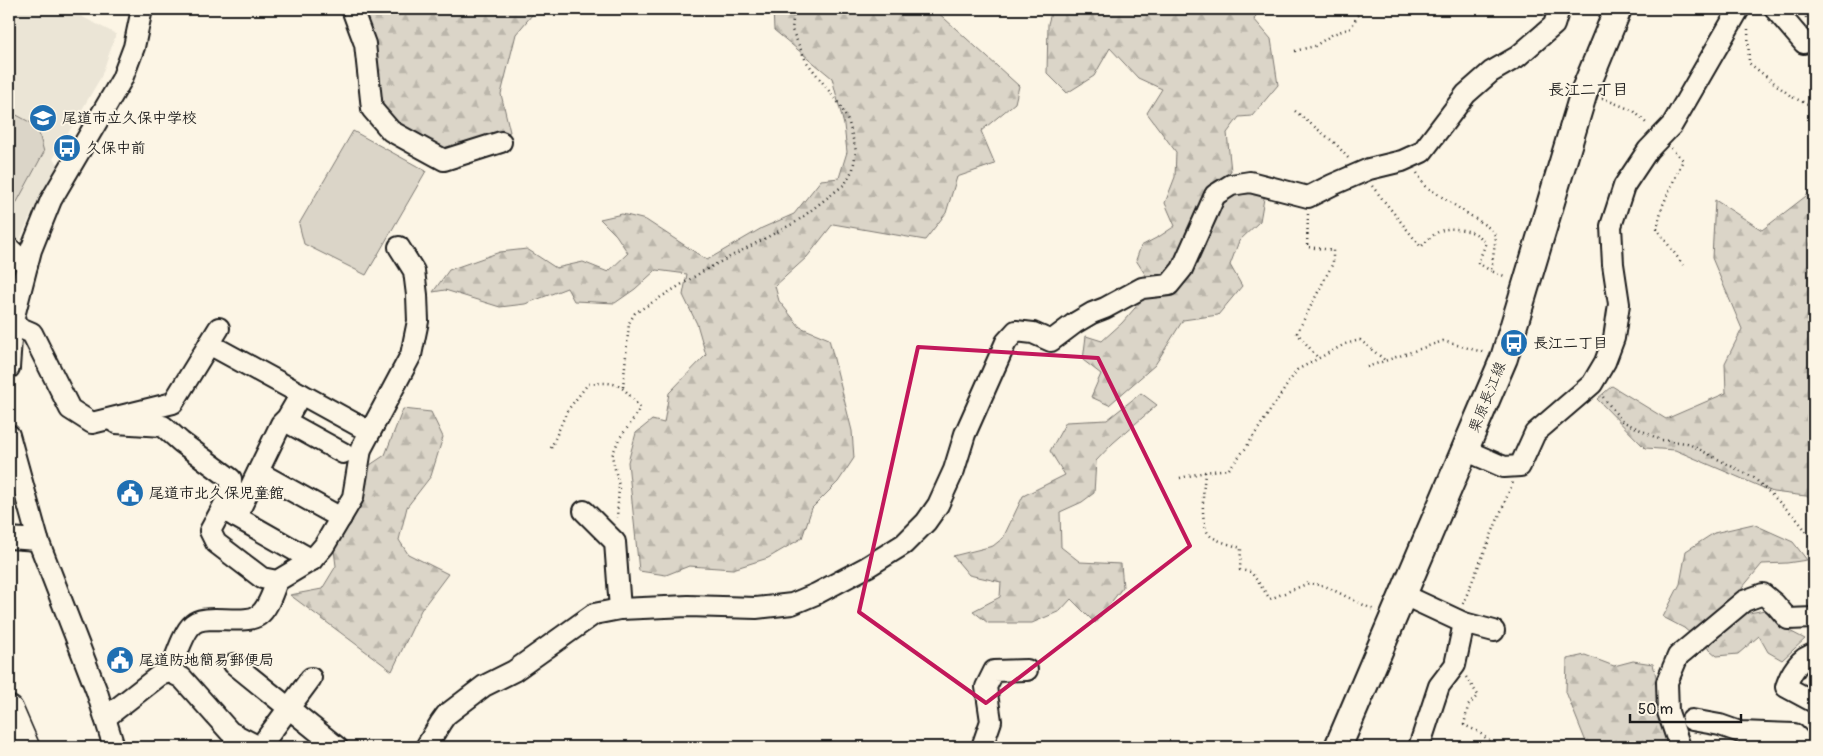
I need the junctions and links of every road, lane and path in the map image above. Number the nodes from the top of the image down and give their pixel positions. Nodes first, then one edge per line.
1 (142, 9) edge
2 (352, 9) edge
3 (794, 9) edge
4 (1361, 9) edge
5 (1559, 9) edge
6 (1618, 9) edge
7 (1739, 9) edge
8 (1775, 9) edge
9 (1748, 28) dead end
10 (1804, 43) dead end
11 (1295, 51) dead end
12 (1814, 107) edge
13 (1295, 111) dead end
14 (501, 142) dead end
15 (1409, 158) junction
16 (1361, 173) junction
17 (1308, 197) junction
18 (399, 247) dead end
19 (9, 248) edge
20 (27, 265) junction
21 (1491, 271) junction
22 (1527, 284) junction
23 (10, 324) edge
24 (1318, 358) junction
25 (1504, 358) junction
26 (1386, 361) junction
27 (1367, 367) dead end
28 (9, 368) edge
29 (1592, 384) junction
30 (623, 387) junction
31 (301, 394) junction
32 (111, 419) junction
33 (284, 421) junction
34 (370, 432) junction
35 (10, 445) edge
36 (551, 448) dead end
37 (1465, 450) junction
38 (343, 453) dead end
39 (1520, 466) junction
40 (258, 472) junction
41 (1205, 472) junction
42 (1180, 478) dead end
43 (584, 510) dead end
44 (229, 512) junction
45 (341, 518) junction
46 (9, 538) edge
47 (38, 540) junction
48 (615, 542) junction
49 (1814, 542) edge
50 (312, 560) junction
51 (277, 581) junction
52 (1404, 595) junction
53 (620, 609) junction
54 (1814, 618) edge
55 (1393, 620) junction
56 (1460, 621) junction
57 (1494, 631) dead end
58 (1814, 654) edge
59 (234, 664) dead end
60 (1455, 665) junction
61 (1027, 670) dead end
62 (170, 672) junction
63 (311, 678) dead end
64 (1814, 702) edge
65 (289, 708) junction
66 (9, 710) edge
67 (105, 718) junction
68 (1692, 720) dead end
69 (25, 747) edge
70 (114, 747) edge
71 (260, 747) edge
72 (337, 747) edge
73 (426, 747) edge
74 (982, 747) edge
75 (1338, 747) edge
76 (1420, 747) edge
77 (1496, 747) edge
78 (1680, 747) edge
79 (1807, 747) edge

1 - 20 street
2 - 14 street
3 - 30 path
4 - 11 path
5 - 15 street
6 - 22 main road, 栗原長江線
7 - 29 street
8 - 10 street
9 - 12 path
13 - 16 path
15 - 16 street
15 - 21 path
16 - 17 street
16 - 21 path
17 - 24 path
17 - 53 street
18 - 34 street
19 - 20 street
20 - 23 street
21 - 22 path
22 - 25 main road, 栗原長江線
23 - 28 street
23 - 32 street
24 - 26 path
24 - 41 path
25 - 26 path
25 - 37 main road, 栗原長江線
26 - 27 path
29 - 39 street
29 - 49 path
30 - 36 path
30 - 48 path
31 - 32 street
31 - 33 street
31 - 34 street
32 - 44 street
33 - 38 street
33 - 40 street
34 - 45 street
35 - 47 street
37 - 39 street
37 - 52 main road, 栗原長江線
39 - 56 path
40 - 44 street
40 - 45 street
41 - 42 path
41 - 55 path
43 - 48 street
44 - 50 street
44 - 51 street
45 - 50 street
46 - 47 street
47 - 67 street
48 - 53 street
50 - 51 street
51 - 62 street
52 - 55 main road, 栗原長江線
52 - 56 street
53 - 73 street
54 - 78 street
55 - 75 main road, 栗原長江線
56 - 57 street
56 - 60 street
58 - 64 street
59 - 65 street
60 - 76 street
60 - 77 path
61 - 74 street
62 - 67 street
62 - 71 street
63 - 65 street
65 - 71 street
65 - 72 street
66 - 69 highway
67 - 70 street
68 - 79 street

